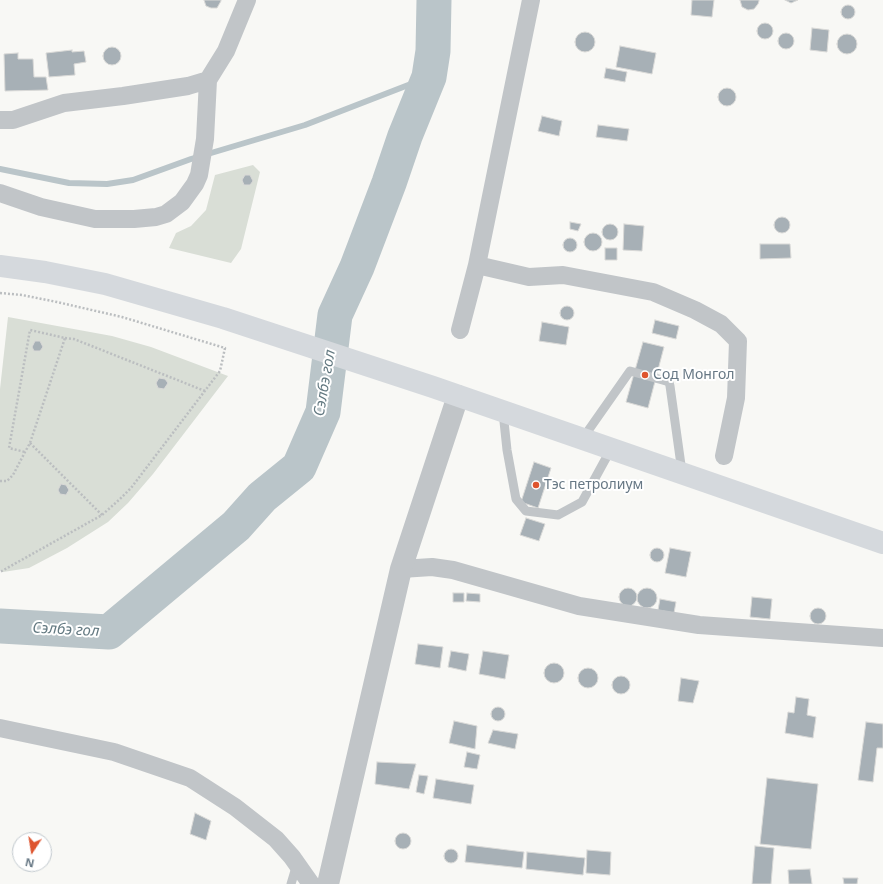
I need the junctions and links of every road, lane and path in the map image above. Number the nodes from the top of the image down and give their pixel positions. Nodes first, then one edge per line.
1 (247, 0) edge
2 (532, 0) edge
3 (208, 80) junction
4 (0, 120) edge
5 (0, 193) edge
6 (477, 265) junction
7 (0, 266) edge
8 (0, 293) edge
9 (460, 330) dead end
10 (65, 338) junction
11 (205, 391) junction
12 (458, 396) junction
13 (503, 411) junction
14 (583, 438) junction
15 (30, 443) junction
16 (611, 448) junction
17 (25, 452) junction
18 (724, 456) dead end
19 (682, 474) junction
20 (0, 481) edge
21 (102, 515) junction
22 (883, 543) edge
23 (401, 569) junction
24 (0, 572) edge
25 (883, 638) edge
26 (0, 728) edge
27 (297, 864) junction
28 (291, 884) edge
29 (312, 884) edge
30 (328, 884) edge

1 - 3 street
2 - 6 street
3 - 4 street
3 - 5 street
6 - 9 street
6 - 18 street
7 - 12 main road
8 - 11 path
10 - 11 path
10 - 15 path
10 - 17 path
11 - 21 path
12 - 13 main road
12 - 23 street
13 - 14 main road
13 - 16 lane
14 - 16 main road
14 - 19 lane
15 - 17 path
15 - 21 path
16 - 19 main road
17 - 20 path
19 - 22 main road
21 - 24 path
23 - 25 street
23 - 30 street
26 - 27 street
27 - 28 lane
27 - 29 street

